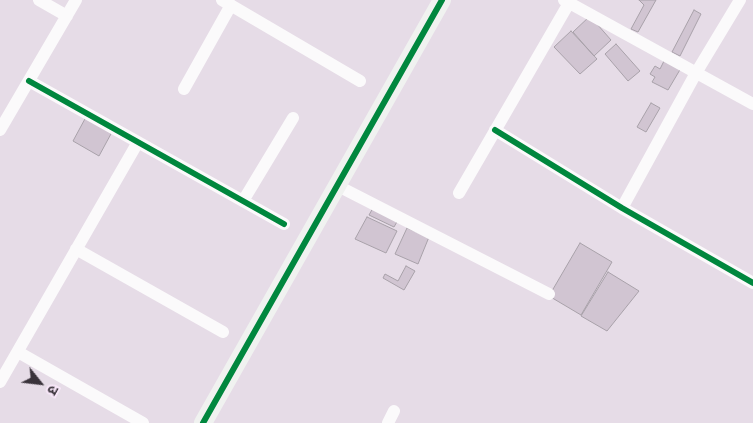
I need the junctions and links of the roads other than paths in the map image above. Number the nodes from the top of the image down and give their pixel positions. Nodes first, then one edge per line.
1 (38, 0) edge
2 (76, 0) edge
3 (442, 0) edge
4 (740, 0) edge
5 (566, 1) edge
6 (227, 3) edge
7 (67, 16) junction
8 (696, 73) junction
9 (28, 81) junction
10 (360, 81) dead end
11 (184, 89) dead end
12 (753, 104) edge
13 (293, 118) dead end
14 (0, 130) edge
15 (495, 130) junction
16 (138, 142) junction
17 (338, 186) junction
18 (459, 193) dead end
19 (243, 201) junction
20 (622, 208) junction
21 (284, 224) dead end
22 (76, 249) junction
23 (753, 284) edge
24 (549, 294) dead end
25 (224, 332) dead end
26 (18, 352) junction
27 (0, 382) edge
28 (394, 410) dead end
29 (143, 423) edge
30 (203, 423) edge
31 (388, 423) edge

1 - 7 street
2 - 7 street
3 - 17 street
4 - 8 street
5 - 8 street
5 - 15 street
6 - 10 street
6 - 11 street
7 - 9 street
8 - 12 street
8 - 20 street
9 - 14 street
9 - 16 street
13 - 19 street
15 - 18 street
15 - 20 street
16 - 19 street
16 - 22 street
17 - 24 street
17 - 30 street
19 - 21 street
20 - 23 street
22 - 25 street
22 - 26 street
26 - 27 street
26 - 29 street
28 - 31 street

